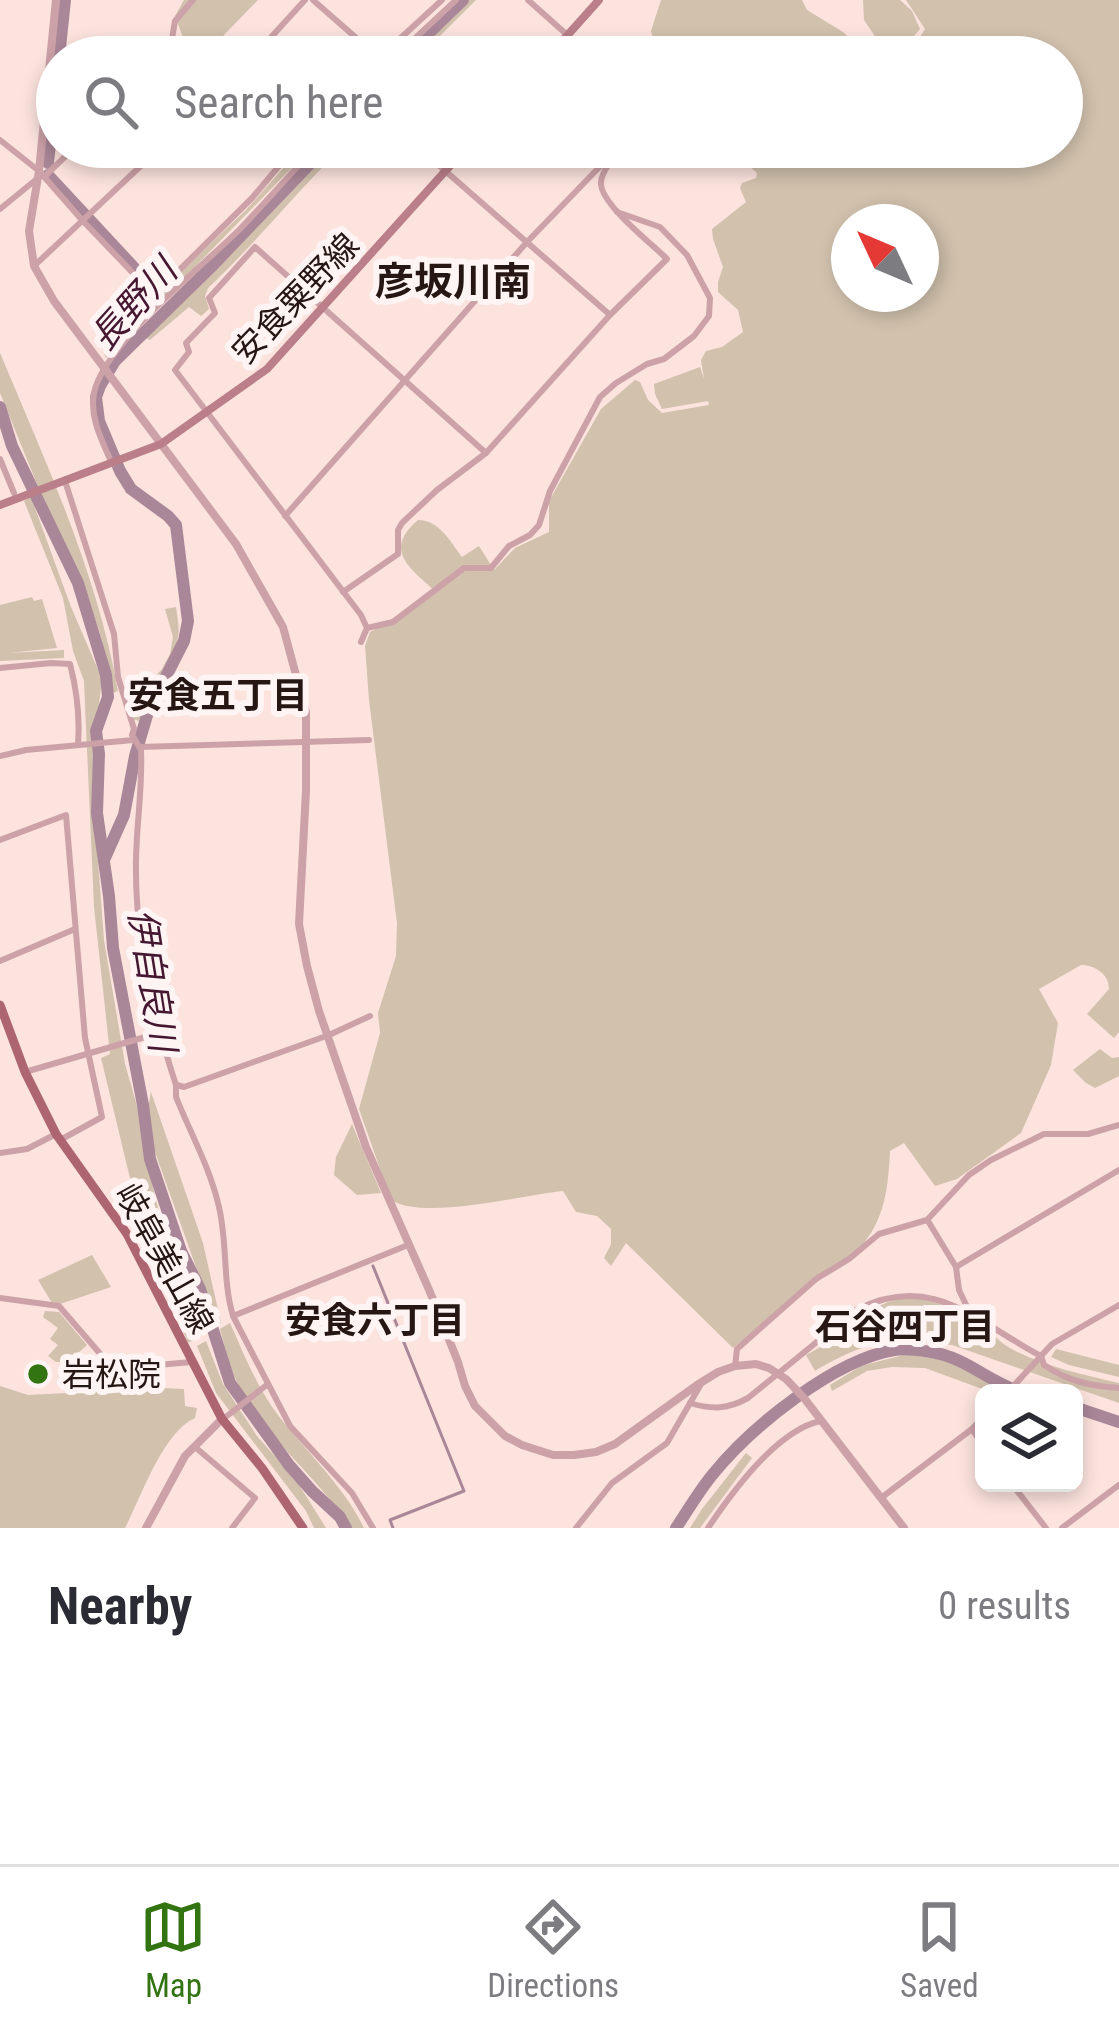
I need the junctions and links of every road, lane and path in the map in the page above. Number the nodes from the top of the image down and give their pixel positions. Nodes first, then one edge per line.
1 (56, 0) edge
2 (193, 0) edge
3 (309, 0) edge
4 (442, 0) edge
5 (456, 0) edge
6 (528, 0) edge
7 (599, 0) edge
8 (568, 34) joint
9 (53, 36) edge
10 (172, 36) edge
11 (274, 36) edge
12 (353, 36) edge
13 (402, 36) edge
14 (417, 36) edge
15 (0, 140) edge
16 (41, 168) edge
17 (53, 168) edge
18 (139, 168) edge
19 (272, 168) edge
20 (297, 168) edge
21 (441, 168) edge
22 (449, 168) edge
23 (600, 168) edge
24 (607, 168) edge
25 (445, 172) junction
26 (40, 175) junction
27 (0, 209) edge
28 (617, 212) junction
29 (85, 218) junction
30 (527, 242) junction
31 (34, 266) junction
32 (324, 308) junction
33 (610, 315) junction
34 (104, 369) junction
35 (406, 380) junction
36 (206, 414) junction
37 (161, 444) junction
38 (486, 454) junction
39 (0, 460) edge
40 (116, 462) junction
41 (62, 482) junction
42 (15, 495) junction
43 (0, 505) edge
44 (285, 516) junction
45 (343, 592) junction
46 (367, 628) junction
47 (362, 642) dead end
48 (0, 668) edge
49 (369, 740) dead end
50 (306, 741) junction
51 (134, 742) junction
52 (80, 744) junction
53 (0, 756) edge
54 (0, 839) edge
55 (75, 929) junction
56 (0, 961) edge
57 (0, 1004) edge
58 (370, 1016) dead end
59 (327, 1029) junction
60 (155, 1034) junction
61 (89, 1055) junction
62 (25, 1072) junction
63 (176, 1085) junction
64 (1119, 1124) edge
65 (58, 1137) junction
66 (0, 1153) edge
67 (1119, 1171) edge
68 (927, 1220) junction
69 (407, 1244) junction
70 (956, 1267) junction
71 (0, 1298) edge
72 (1119, 1304) edge
73 (970, 1314) junction
74 (233, 1316) junction
75 (1039, 1359) junction
76 (191, 1362) junction
77 (736, 1366) junction
78 (779, 1373) junction
79 (701, 1382) junction
80 (1015, 1384) edge
81 (266, 1386) junction
82 (1119, 1388) edge
83 (690, 1403) junction
84 (222, 1419) junction
85 (820, 1419) junction
86 (975, 1426) edge
87 (972, 1429) junction
88 (975, 1434) edge
89 (195, 1447) junction
90 (1119, 1485) edge
91 (1018, 1492) edge
92 (881, 1498) junction
93 (146, 1528) edge
94 (232, 1528) edge
95 (303, 1528) edge
96 (373, 1528) edge
97 (576, 1528) edge
98 (708, 1528) edge
99 (904, 1528) edge
100 (1046, 1528) edge
101 (1062, 1528) edge

1 - 9 street
2 - 10 street
3 - 11 street
3 - 12 street
4 - 13 street
5 - 14 street
6 - 8 street
7 - 8 main road
15 - 26 street
16 - 26 street
17 - 26 street
18 - 29 street
19 - 29 street
20 - 34 street
21 - 25 street
22 - 25 main road, 安食粟野線
23 - 30 street
24 - 28 street
25 - 30 street
25 - 32 main road, 安食粟野線
26 - 27 street
26 - 29 street
26 - 31 street
28 - 33 street
28 - 46 street
29 - 31 street
30 - 33 street
30 - 35 street
31 - 34 street
32 - 35 street
32 - 36 main road, 安食粟野線
32 - 36 street
33 - 38 street
34 - 37 street
34 - 40 street
35 - 38 street
35 - 44 street
36 - 37 main road, 安食粟野線
36 - 44 street
37 - 40 main road, 安食粟野線
37 - 50 street
38 - 45 street
39 - 42 street
40 - 41 main road, 安食粟野線
41 - 42 main road, 安食粟野線
41 - 51 street
42 - 43 main road, 安食粟野線
44 - 45 street
45 - 46 street
46 - 47 street
48 - 52 street
49 - 50 street
50 - 51 street
50 - 59 street
51 - 52 street
51 - 60 street
52 - 53 street
54 - 55 street
55 - 56 street
55 - 61 street
57 - 62 main road, 岐阜美山線
58 - 59 street
59 - 63 street
59 - 69 street
60 - 61 street
60 - 63 street
61 - 62 street
61 - 65 street
62 - 65 main road, 岐阜美山線
63 - 74 street
64 - 68 street
65 - 66 street
65 - 76 main road, 岐阜美山線
67 - 70 street
68 - 70 street
68 - 77 street
69 - 74 street
69 - 79 street
70 - 73 street
71 - 76 street
72 - 75 street
73 - 75 street
73 - 78 street
74 - 81 street
75 - 80 street
75 - 82 street
76 - 84 main road, 岐阜美山線
77 - 78 street
77 - 79 street
78 - 83 street
78 - 85 street
79 - 83 street
81 - 84 street
81 - 96 street
83 - 97 street
84 - 89 street
84 - 95 main road, 岐阜美山線
85 - 92 street
85 - 98 street
86 - 87 street
87 - 88 street
87 - 92 street
89 - 93 street
89 - 94 street
90 - 101 street
91 - 100 street
92 - 99 street

